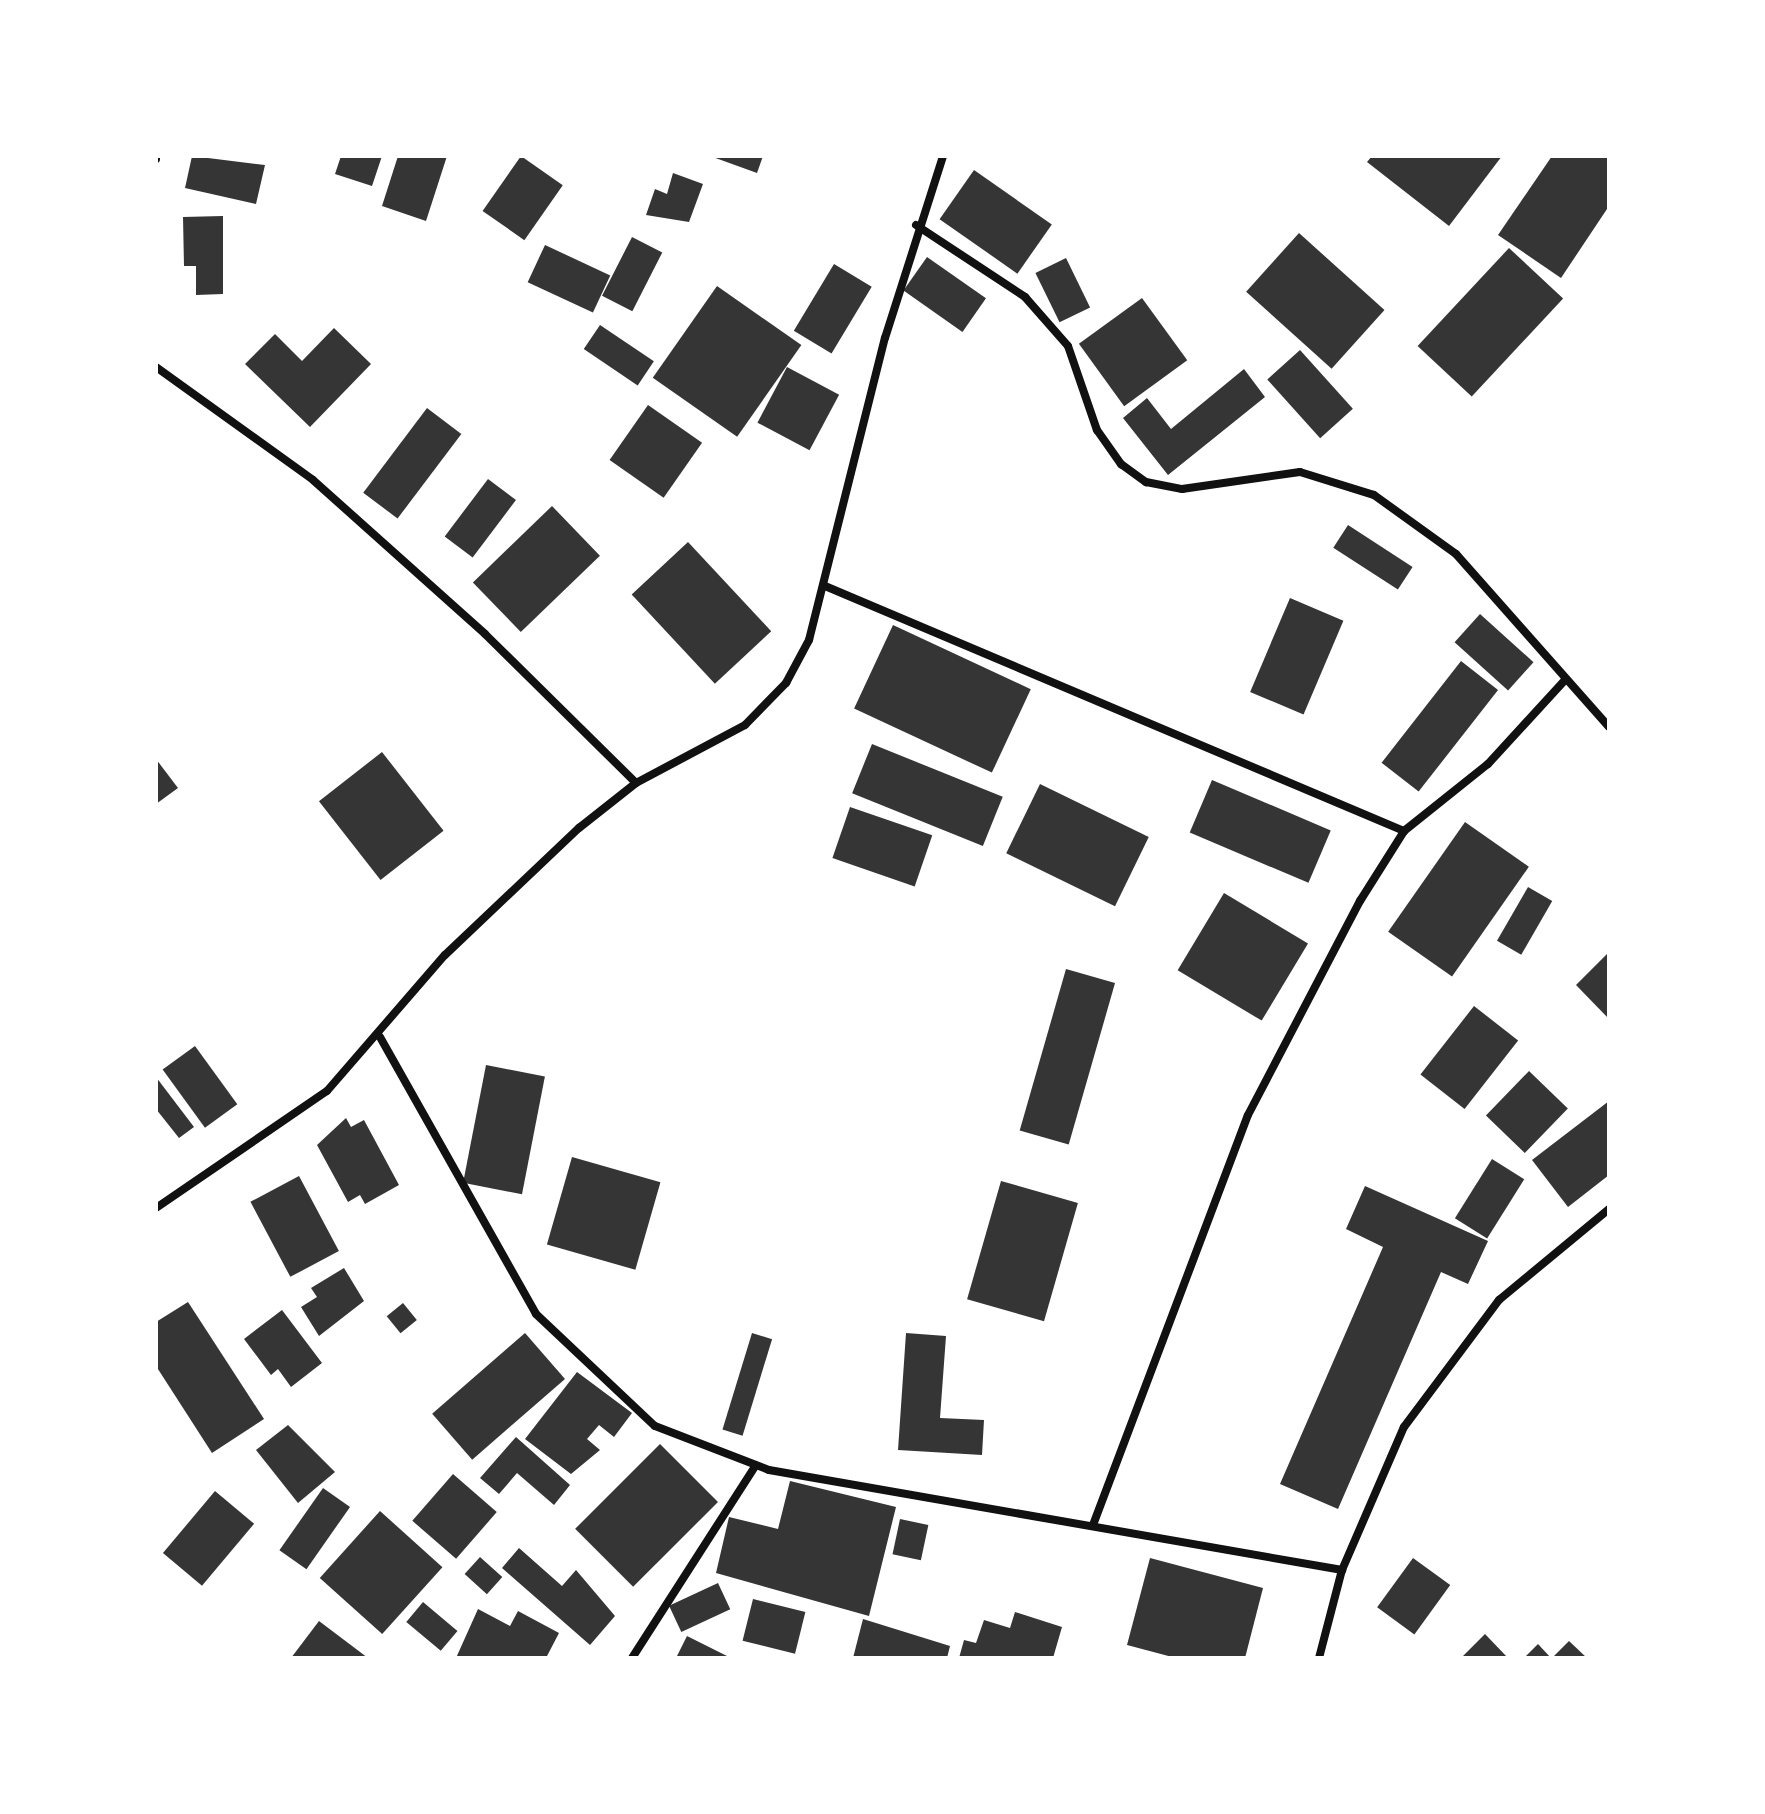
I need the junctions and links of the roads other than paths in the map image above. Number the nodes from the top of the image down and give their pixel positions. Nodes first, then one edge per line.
1 (943, 156) edge
2 (916, 225) junction
3 (156, 367) edge
4 (825, 586) junction
5 (1566, 679) junction
6 (1609, 727) edge
7 (636, 783) junction
8 (1404, 831) junction
9 (380, 1037) junction
10 (156, 1208) edge
11 (1609, 1209) edge
12 (756, 1465) junction
13 (1093, 1525) junction
14 (1342, 1570) junction
15 (632, 1658) edge
16 (1319, 1658) edge

1 - 2 street
2 - 4 street
2 - 5 street
3 - 7 street
4 - 7 street
4 - 8 street
5 - 6 street
5 - 8 street
7 - 9 street
8 - 13 street
9 - 10 street
9 - 12 street
11 - 14 street
12 - 13 street
12 - 15 street
13 - 14 street
14 - 16 street

